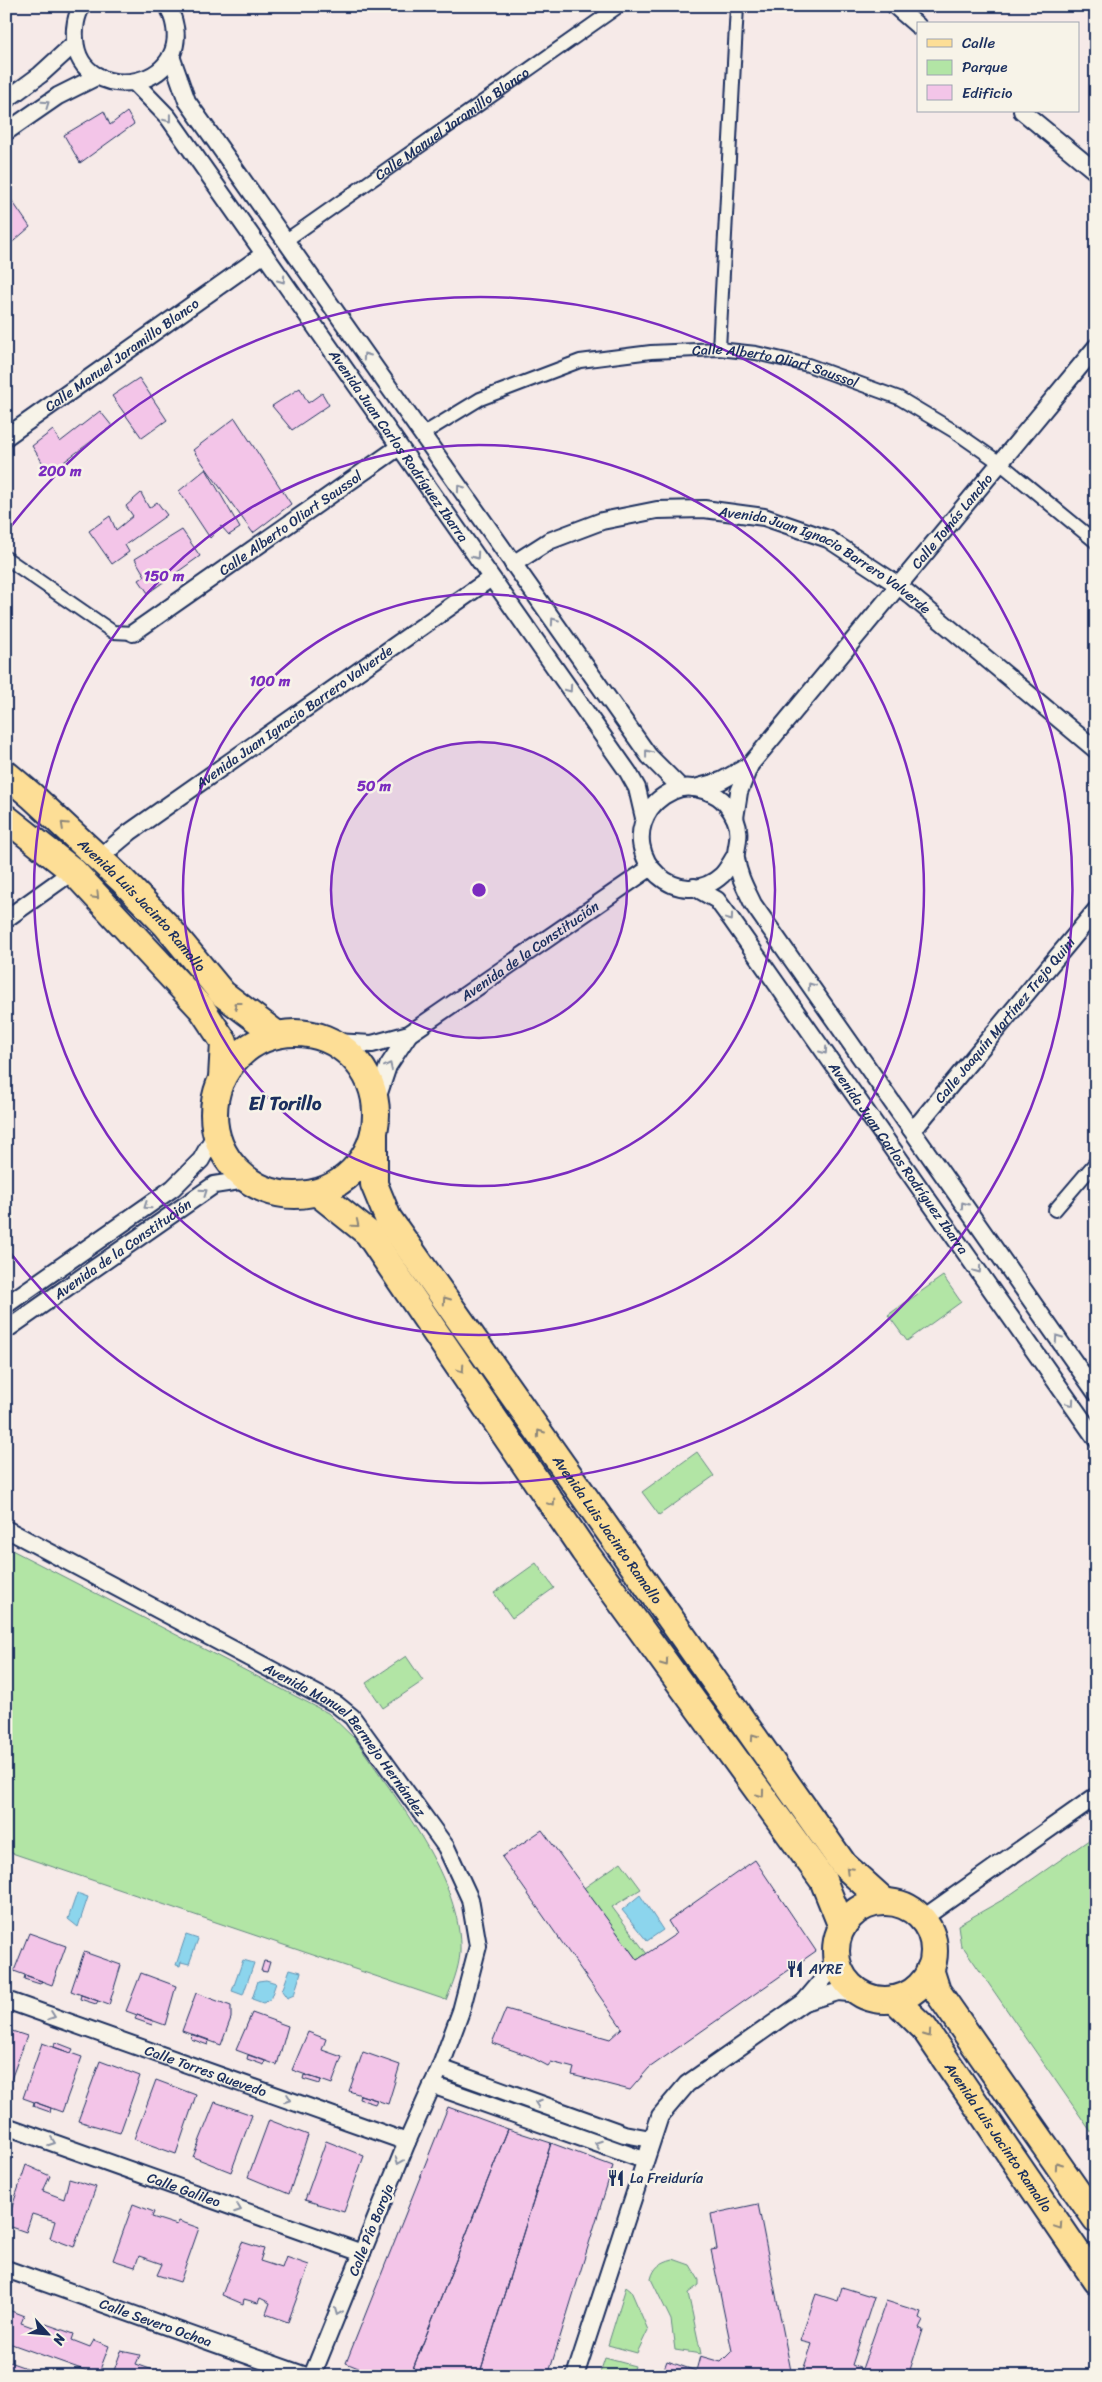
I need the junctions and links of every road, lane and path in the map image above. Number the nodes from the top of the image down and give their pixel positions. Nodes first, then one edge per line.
1 (82, 6) edge
2 (168, 6) edge
3 (619, 6) edge
4 (737, 6) edge
5 (895, 6) edge
6 (917, 25) edge
7 (75, 43) junction
8 (171, 56) junction
9 (98, 76) junction
10 (135, 83) junction
11 (6, 100) edge
12 (1023, 112) edge
13 (6, 132) edge
14 (1096, 172) edge
15 (285, 241) junction
16 (264, 254) junction
17 (1096, 347) edge
18 (719, 349) junction
19 (421, 434) junction
20 (6, 437) edge
21 (399, 447) junction
22 (1000, 463) junction
23 (1096, 542) edge
24 (6, 558) edge
25 (514, 564) junction
26 (491, 578) junction
27 (898, 585) junction
28 (133, 633) joint
29 (1096, 750) edge
30 (750, 764) junction
31 (6, 774) edge
32 (688, 788) junction
33 (6, 818) edge
34 (644, 818) junction
35 (735, 818) junction
36 (736, 856) junction
37 (99, 858) junction
38 (650, 868) junction
39 (73, 872) junction
40 (694, 887) junction
41 (1096, 910) edge
42 (6, 919) edge
43 (276, 1034) junction
44 (409, 1034) junction
45 (335, 1042) junction
46 (222, 1078) junction
47 (376, 1102) junction
48 (911, 1129) junction
49 (216, 1133) junction
50 (374, 1134) junction
51 (1096, 1162) edge
52 (246, 1180) junction
53 (318, 1193) junction
54 (1055, 1210) dead end
55 (6, 1305) edge
56 (6, 1330) edge
57 (1096, 1392) edge
58 (1096, 1439) edge
59 (6, 1530) edge
60 (1096, 1796) edge
61 (885, 1902) junction
62 (922, 1918) junction
63 (842, 1927) junction
64 (836, 1954) junction
65 (930, 1969) junction
66 (860, 1994) junction
67 (894, 1999) junction
68 (6, 2000) edge
69 (804, 2002) junction
70 (440, 2068) junction
71 (432, 2085) junction
72 (6, 2126) edge
73 (651, 2139) junction
74 (407, 2142) junction
75 (644, 2160) junction
76 (1096, 2219) edge
77 (362, 2253) junction
78 (6, 2269) edge
79 (1096, 2280) edge
80 (306, 2376) edge
81 (312, 2376) edge
82 (575, 2376) edge

1 - 7 street
2 - 8 street
3 - 15 street, Calle Manuel Jaramillo Blanco
4 - 18 street
5 - 6 street
7 - 9 street
7 - 11 street
8 - 10 street
8 - 15 street, Avenida Juan Carlos Rodríguez Ibarra
9 - 10 street
13 -> 9 street
10 -> 16 street, Avenida Juan Carlos Rodríguez Ibarra
12 - 14 street
19 -> 15 street, Avenida Juan Carlos Rodríguez Ibarra
16 - 20 street, Calle Manuel Jaramillo Blanco
16 -> 21 street, Avenida Juan Carlos Rodríguez Ibarra
17 - 22 street, Calle Tomás Lancho
18 - 19 street, Calle Alberto Oliart Saussol
18 - 22 street, Calle Alberto Oliart Saussol
25 -> 19 street, Avenida Juan Carlos Rodríguez Ibarra
21 -> 26 street, Avenida Juan Carlos Rodríguez Ibarra
21 - 28 street, Calle Alberto Oliart Saussol
22 - 23 street, Calle Alberto Oliart Saussol
22 - 27 street, Calle Tomás Lancho
24 - 28 street
25 - 27 street, Avenida Juan Ignacio Barrero Valverde
32 -> 25 street, Avenida Juan Carlos Rodríguez Ibarra
26 -> 34 street, Avenida Juan Carlos Rodríguez Ibarra
26 - 37 street, Avenida Juan Ignacio Barrero Valverde
27 - 29 street, Avenida Juan Ignacio Barrero Valverde
27 - 30 street, Calle Tomás Lancho
30 - 32 street, Calle Tomás Lancho
30 - 35 street, Calle Tomás Lancho
37 -> 31 main road, Avenida Luis Jacinto Ramallo
32 - 34 street
32 - 35 street
33 - 39 main road, Avenida Luis Jacinto Ramallo
34 - 38 street
35 - 36 street
36 - 40 street
48 -> 36 street, Avenida Juan Carlos Rodríguez Ibarra
43 -> 37 main road, Avenida Luis Jacinto Ramallo
38 - 40 street
38 - 44 street, Avenida de la Constitución
39 - 42 street
39 -> 46 main road, Avenida Luis Jacinto Ramallo
40 -> 58 street, Avenida Juan Carlos Rodríguez Ibarra
41 - 48 street, Calle Joaquín Martínez Trejo Quini
43 - 45 main road
43 - 46 main road
44 - 45 street, Avenida de la Constitución
47 -> 44 street, Avenida de la Constitución
45 - 47 main road
46 - 49 main road
47 - 50 main road
57 -> 48 street, Avenida Juan Carlos Rodríguez Ibarra
49 - 52 main road
49 -> 55 street, Avenida de la Constitución
50 - 53 main road
61 -> 50 main road, Avenida Luis Jacinto Ramallo
51 - 54 street
52 - 53 main road
56 -> 52 street, Avenida de la Constitución
53 -> 63 main road
59 - 70 street, Avenida Manuel Bermejo Hernández
60 - 62 street
61 - 62 main road
61 - 63 main road
62 - 65 main road
63 - 64 main road
64 - 66 main road
64 - 69 street
65 - 67 main road
76 -> 65 main road
66 - 67 main road
66 - 69 street
67 -> 79 main road, Avenida Luis Jacinto Ramallo
68 -> 74 street, Calle Torres Quevedo
69 - 73 street
70 - 71 street, Avenida Manuel Bermejo Hernández
73 -> 70 street
71 - 74 street, Calle Pío Baroja
75 -> 71 street
72 -> 77 street, Calle Galileo
73 - 75 street
74 -> 77 street, Calle Pío Baroja
75 - 82 street
77 -> 81 street, Calle Pío Baroja
78 - 80 street, Calle Severo Ochoa

